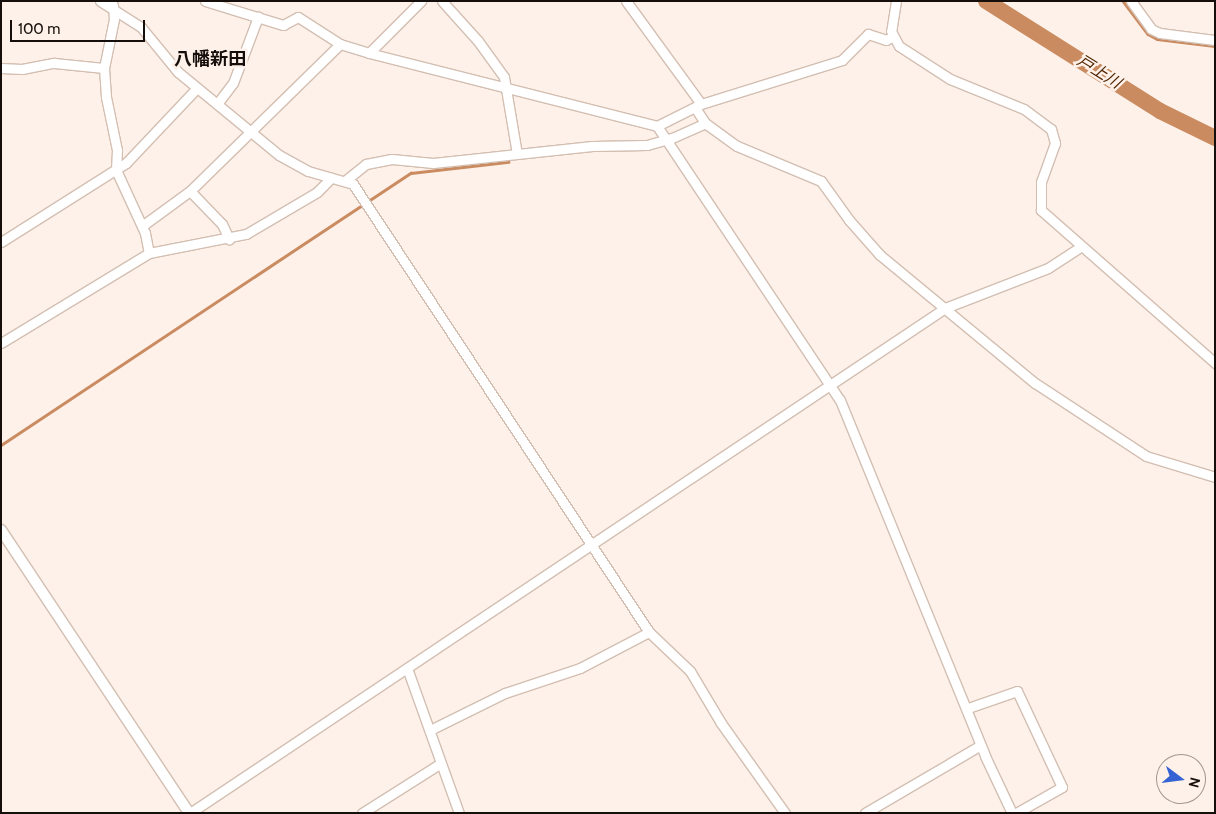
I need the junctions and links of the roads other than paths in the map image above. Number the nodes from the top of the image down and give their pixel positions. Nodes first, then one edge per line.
1 (100, 1) edge
2 (205, 1) edge
3 (420, 1) edge
4 (442, 1) edge
5 (626, 1) edge
6 (896, 1) edge
7 (1131, 1) edge
8 (113, 4) edge
9 (258, 16) junction
10 (892, 37) junction
11 (1215, 40) edge
12 (340, 44) junction
13 (369, 53) junction
14 (1, 68) edge
15 (104, 68) junction
16 (506, 86) junction
17 (197, 88) junction
18 (217, 104) junction
19 (699, 106) junction
20 (705, 123) junction
21 (657, 126) junction
22 (250, 131) junction
23 (665, 141) junction
24 (518, 154) junction
25 (116, 170) junction
26 (331, 178) junction
27 (346, 180) junction
28 (190, 191) junction
29 (142, 226) junction
30 (229, 238) junction
31 (1, 242) edge
32 (1080, 246) junction
33 (149, 254) junction
34 (944, 308) junction
35 (1, 343) edge
36 (1215, 363) edge
37 (830, 385) junction
38 (1215, 477) edge
39 (1, 530) edge
40 (592, 545) junction
41 (649, 632) junction
42 (407, 668) junction
43 (968, 708) junction
44 (430, 730) junction
45 (981, 745) junction
46 (441, 763) junction
47 (190, 813) edge
48 (362, 813) edge
49 (459, 813) edge
50 (785, 813) edge
51 (865, 813) edge
52 (1014, 813) edge

1 - 8 street
2 - 9 street
3 - 13 street
4 - 16 street
5 - 19 street
6 - 10 street
7 - 11 street
8 - 15 street
8 - 17 street
9 - 12 street
9 - 18 street
10 - 19 street
10 - 32 street
12 - 13 street
12 - 22 street
13 - 16 street
14 - 15 street
15 - 25 street
16 - 21 street
16 - 24 street
17 - 18 street
17 - 25 street
18 - 22 street
19 - 20 street
19 - 21 street
20 - 23 street
20 - 34 street
21 - 23 street
22 - 26 street
22 - 28 street
23 - 24 street
23 - 37 street
24 - 27 street
25 - 29 street
25 - 31 street
26 - 27 street
26 - 30 street
27 - 40 street
28 - 29 street
28 - 30 street
29 - 33 street
30 - 33 street
32 - 34 street
32 - 36 street
33 - 35 street
34 - 37 street
34 - 38 street
37 - 40 street
37 - 43 street
39 - 47 street
40 - 41 street
40 - 42 street
41 - 44 street
41 - 50 street
42 - 44 street
42 - 47 street
43 - 45 street
43 - 52 street
44 - 46 street
45 - 51 street
45 - 52 street
46 - 48 street
46 - 49 street

